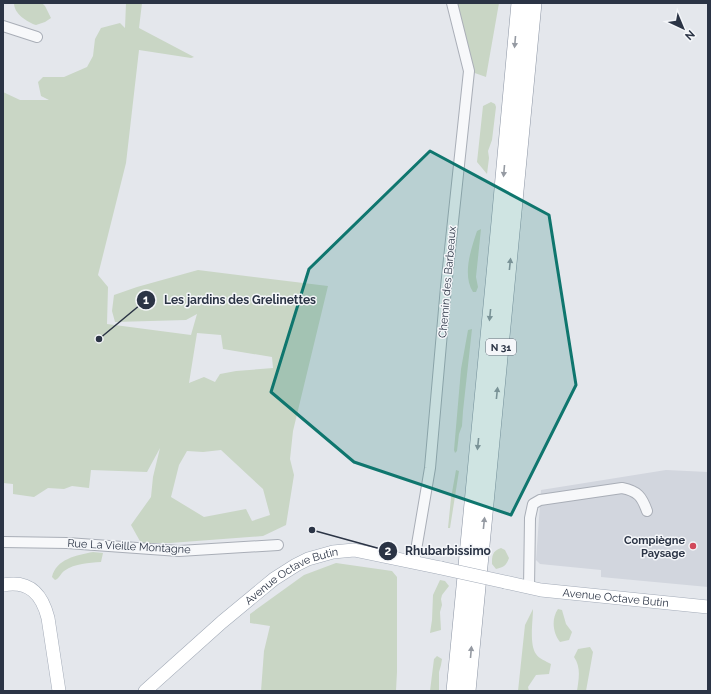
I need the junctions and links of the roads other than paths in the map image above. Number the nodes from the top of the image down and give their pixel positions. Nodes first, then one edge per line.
1 (452, 3) edge
2 (519, 3) edge
3 (534, 3) edge
4 (3, 26) edge
5 (36, 37) dead end
6 (647, 511) dead end
7 (3, 542) edge
8 (278, 545) dead end
9 (414, 562) junction
10 (3, 585) edge
11 (529, 588) junction
12 (708, 607) edge
13 (59, 691) edge
14 (145, 691) edge
15 (454, 691) edge
16 (468, 691) edge

1 - 9 street, Chemin des Barbeaux
2 -> 15 highway, N 31
16 -> 3 highway, N 31
4 - 5 street
6 - 11 street
7 - 8 street, Rue La Vieille Montagne
9 - 11 main road, Avenue Octave Butin, bridge
9 - 14 main road, Avenue Octave Butin
10 - 13 main road
11 - 12 main road, Avenue Octave Butin

